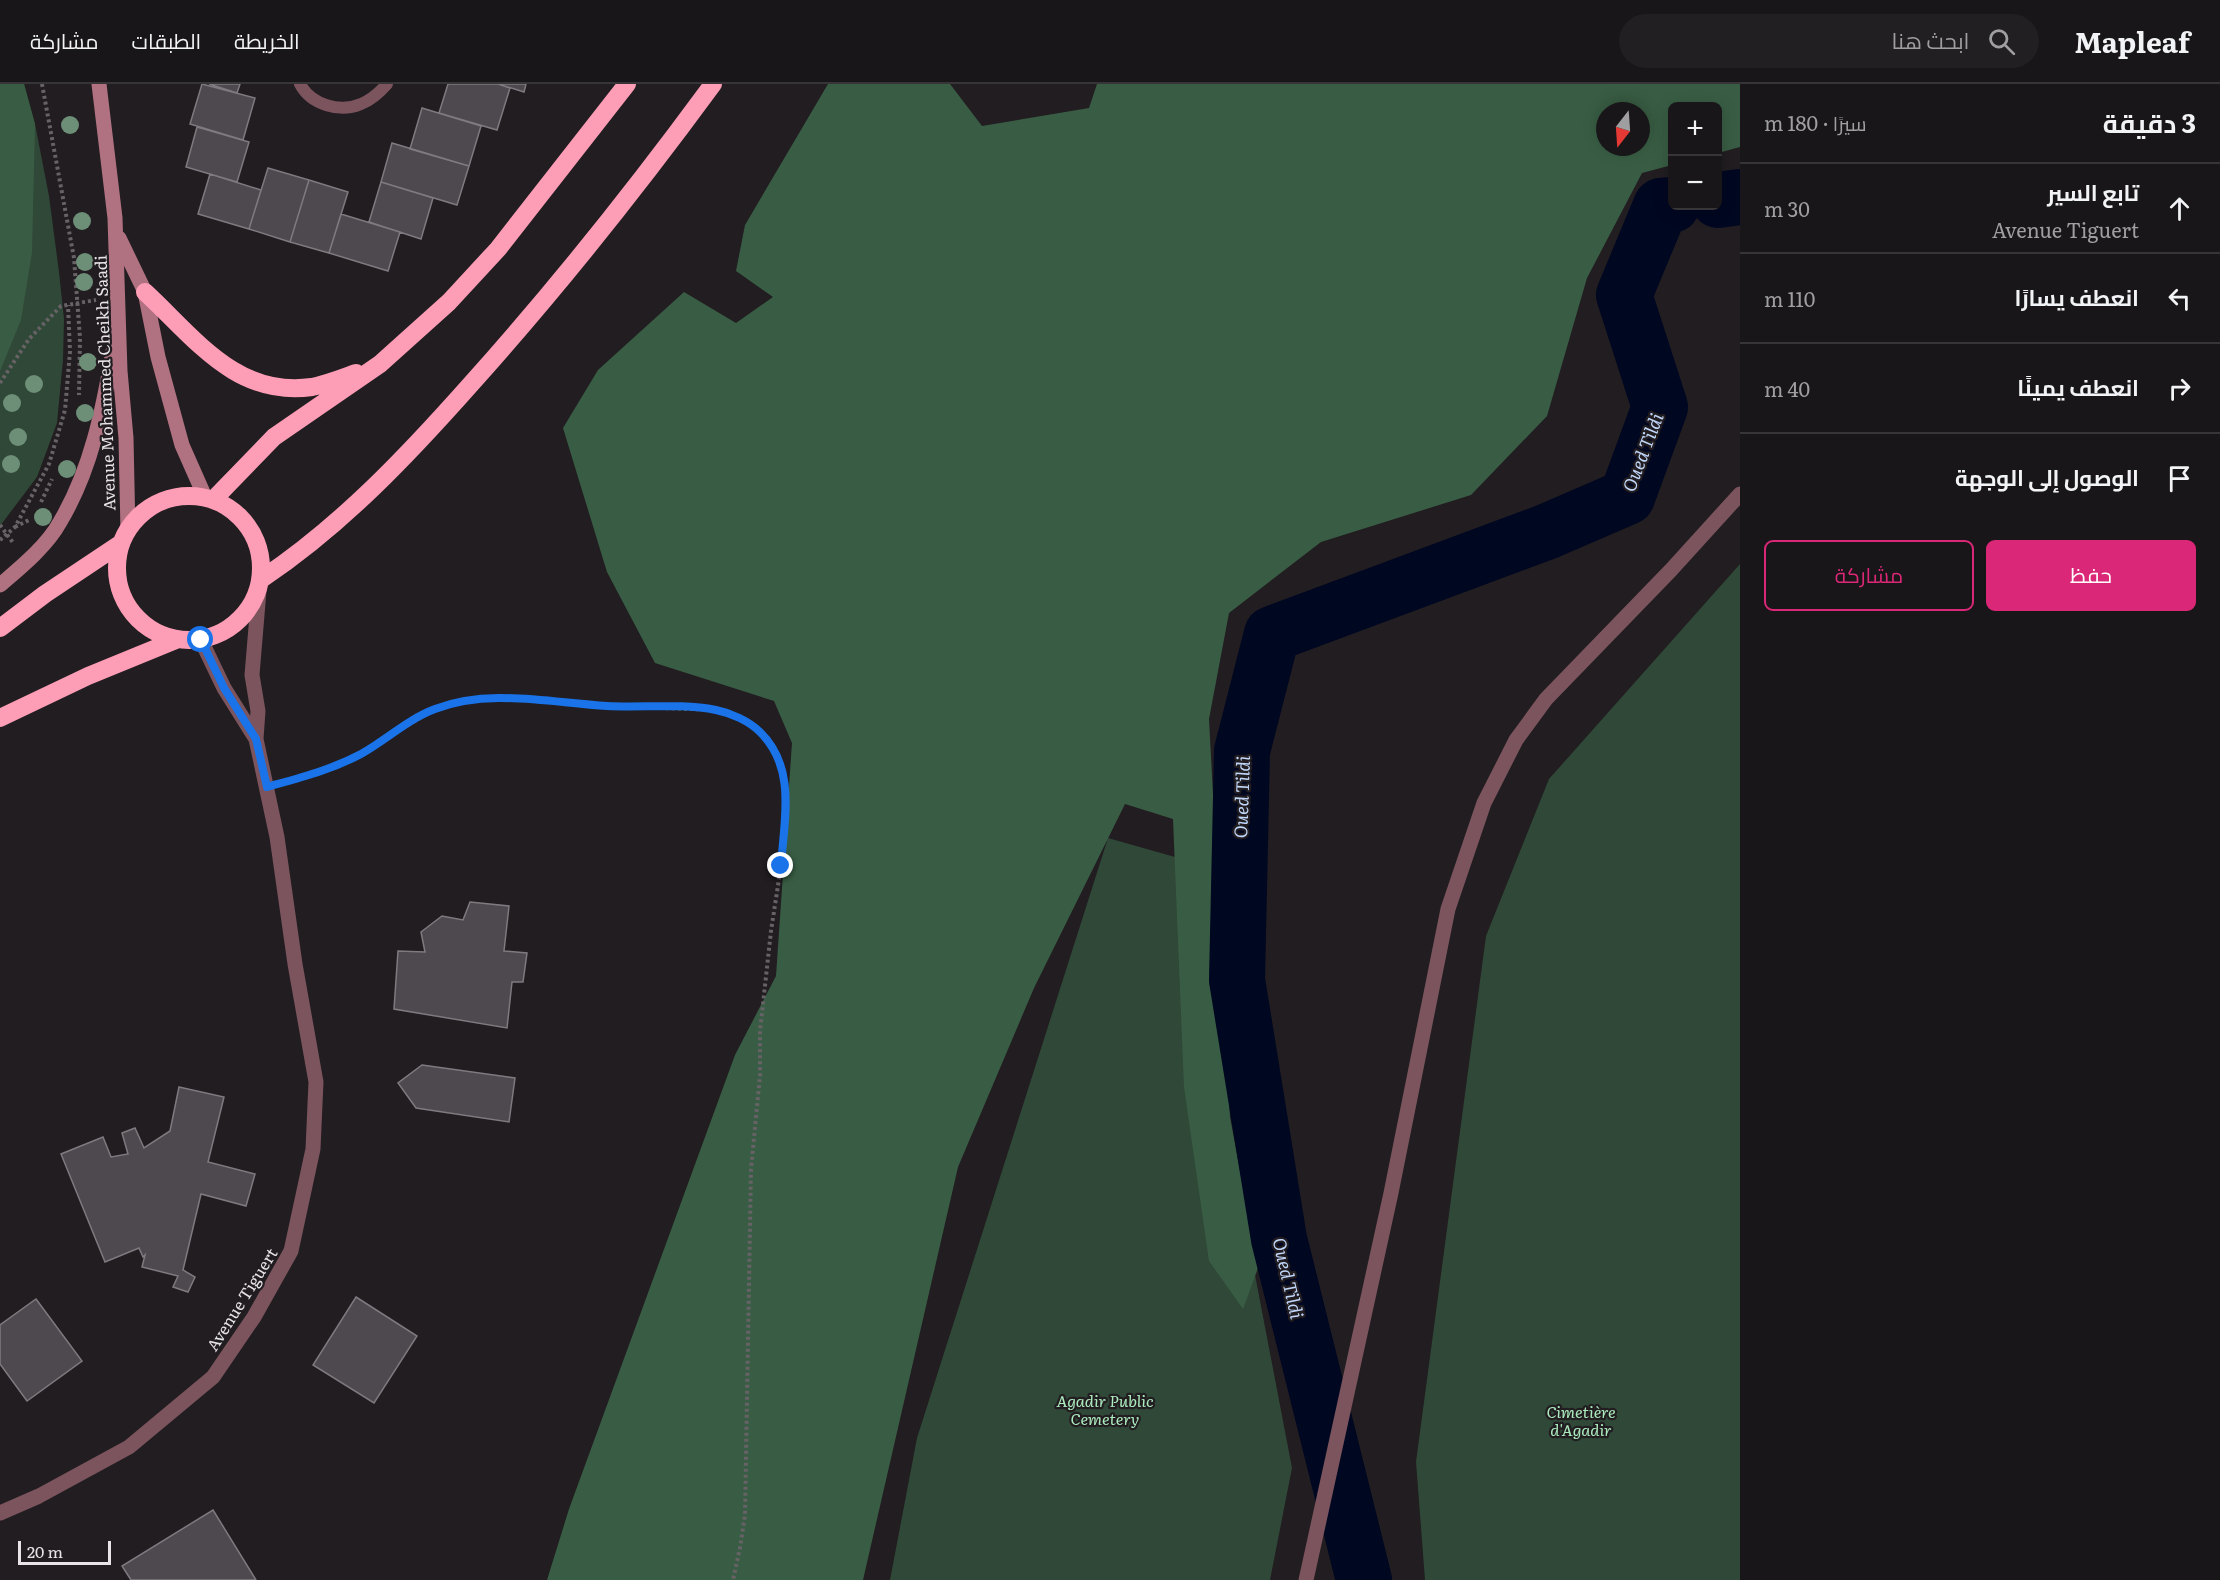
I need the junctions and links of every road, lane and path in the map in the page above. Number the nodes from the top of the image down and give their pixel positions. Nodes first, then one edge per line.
1 (42, 84) edge
2 (99, 84) edge
3 (300, 84) edge
4 (387, 84) edge
5 (627, 84) edge
6 (713, 84) edge
7 (116, 232) junction
8 (145, 291) junction
9 (118, 296) junction
10 (78, 303) junction
11 (68, 305) junction
12 (118, 319) junction
13 (380, 364) junction
14 (0, 383) edge
15 (78, 404) dead end
16 (56, 471) dead end
17 (1740, 494) edge
18 (209, 498) junction
19 (38, 508) dead end
20 (34, 514) dead end
21 (15, 527) junction
22 (124, 538) junction
23 (0, 540) edge
24 (0, 585) edge
25 (261, 585) junction
26 (0, 628) edge
27 (176, 640) junction
28 (201, 640) junction
29 (0, 718) edge
30 (256, 739) junction
31 (267, 787) junction
32 (0, 1514) edge
33 (733, 1580) edge
34 (1306, 1580) edge

1 - 10 path
2 - 7 main road, Avenue Mohammed Cheikh Saadi
3 - 4 lane
5 - 13 highway
6 - 25 highway
7 - 8 main road, Avenue Mohammed Cheikh Saadi
7 - 9 main road, Avenue Mohammed Cheikh Saadi
8 - 13 highway
8 - 18 main road, Avenue Mohammed Cheikh Saadi
9 - 10 path
9 - 12 main road, Avenue Mohammed Cheikh Saadi
10 - 11 path
10 - 15 path
11 - 14 path
11 - 21 path
12 - 22 main road, Avenue Mohammed Cheikh Saadi
12 - 24 main road
13 - 18 highway
16 - 19 path
17 - 34 street
18 - 22 highway
18 - 25 highway
20 - 21 path
21 - 23 path
22 - 26 highway
22 - 27 highway
25 - 28 highway
25 - 30 street, Avenue Tiguert
27 - 28 highway
27 - 29 highway
28 - 30 street, Avenue Tiguert
30 - 31 street, Avenue Tiguert
31 - 32 street, Avenue Tiguert
31 - 33 path

